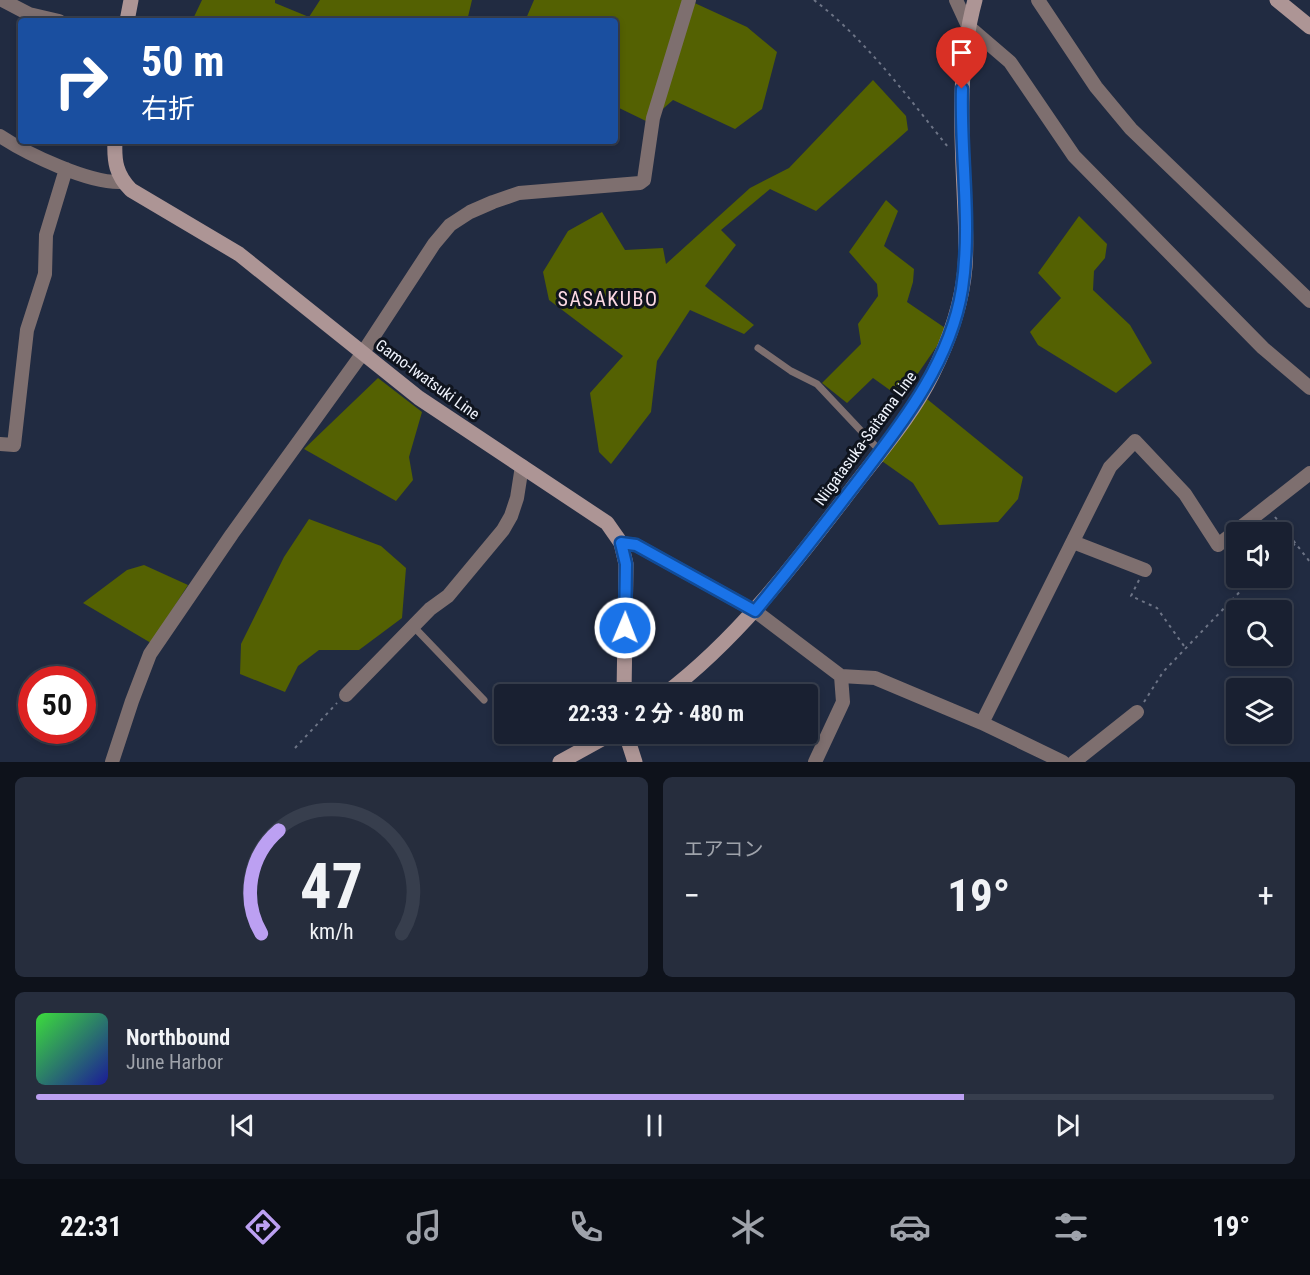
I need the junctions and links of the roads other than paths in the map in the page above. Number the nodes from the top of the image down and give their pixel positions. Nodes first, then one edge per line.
1 (2, 0) edge
2 (131, 0) edge
3 (689, 0) edge
4 (956, 0) edge
5 (975, 0) edge
6 (1038, 0) edge
7 (1277, 0) edge
8 (46, 18) edge
9 (128, 18) edge
10 (968, 26) junction
11 (1310, 27) edge
12 (0, 136) edge
13 (115, 144) edge
14 (66, 169) junction
15 (122, 182) junction
16 (1310, 301) edge
17 (758, 348) dead end
18 (362, 354) junction
19 (1310, 388) edge
20 (0, 444) edge
21 (880, 452) junction
22 (522, 466) junction
23 (1310, 473) edge
24 (1073, 542) junction
25 (621, 543) junction
26 (1145, 570) road end
27 (755, 611) junction
28 (413, 626) junction
29 (841, 676) junction
30 (624, 684) edge
31 (677, 684) edge
32 (346, 695) road end
33 (484, 700) dead end
34 (1137, 712) road end
35 (982, 723) junction
36 (593, 744) edge
37 (629, 744) edge
38 (112, 762) edge
39 (560, 762) edge
40 (635, 762) edge
41 (815, 762) edge
42 (1064, 762) edge
43 (1074, 762) edge

1 - 8 street
2 - 9 main road
3 - 18 street
4 - 10 street
5 - 10 main road, Niigatasuka-Saitama Line
6 - 16 street
7 - 11 main road
10 - 19 street
10 - 21 main road, Niigatasuka-Saitama Line
12 - 14 street
13 - 15 main road
14 - 15 street
14 - 20 street
15 - 18 main road, Gamo-Iwatsuki Line
17 - 21 lane
18 - 22 main road, Gamo-Iwatsuki Line
18 - 38 street
21 - 27 main road, Niigatasuka-Saitama Line
22 - 25 main road, Gamo-Iwatsuki Line
22 - 28 street
23 - 24 street
24 - 26 street
24 - 35 street
25 - 27 street
25 - 30 main road, Gamo-Iwatsuki Line
27 - 29 street
27 - 31 main road, Niigatasuka-Saitama Line
28 - 32 street
28 - 33 lane
29 - 35 street
29 - 41 street
34 - 43 street
35 - 42 street
36 - 39 main road
37 - 40 main road

